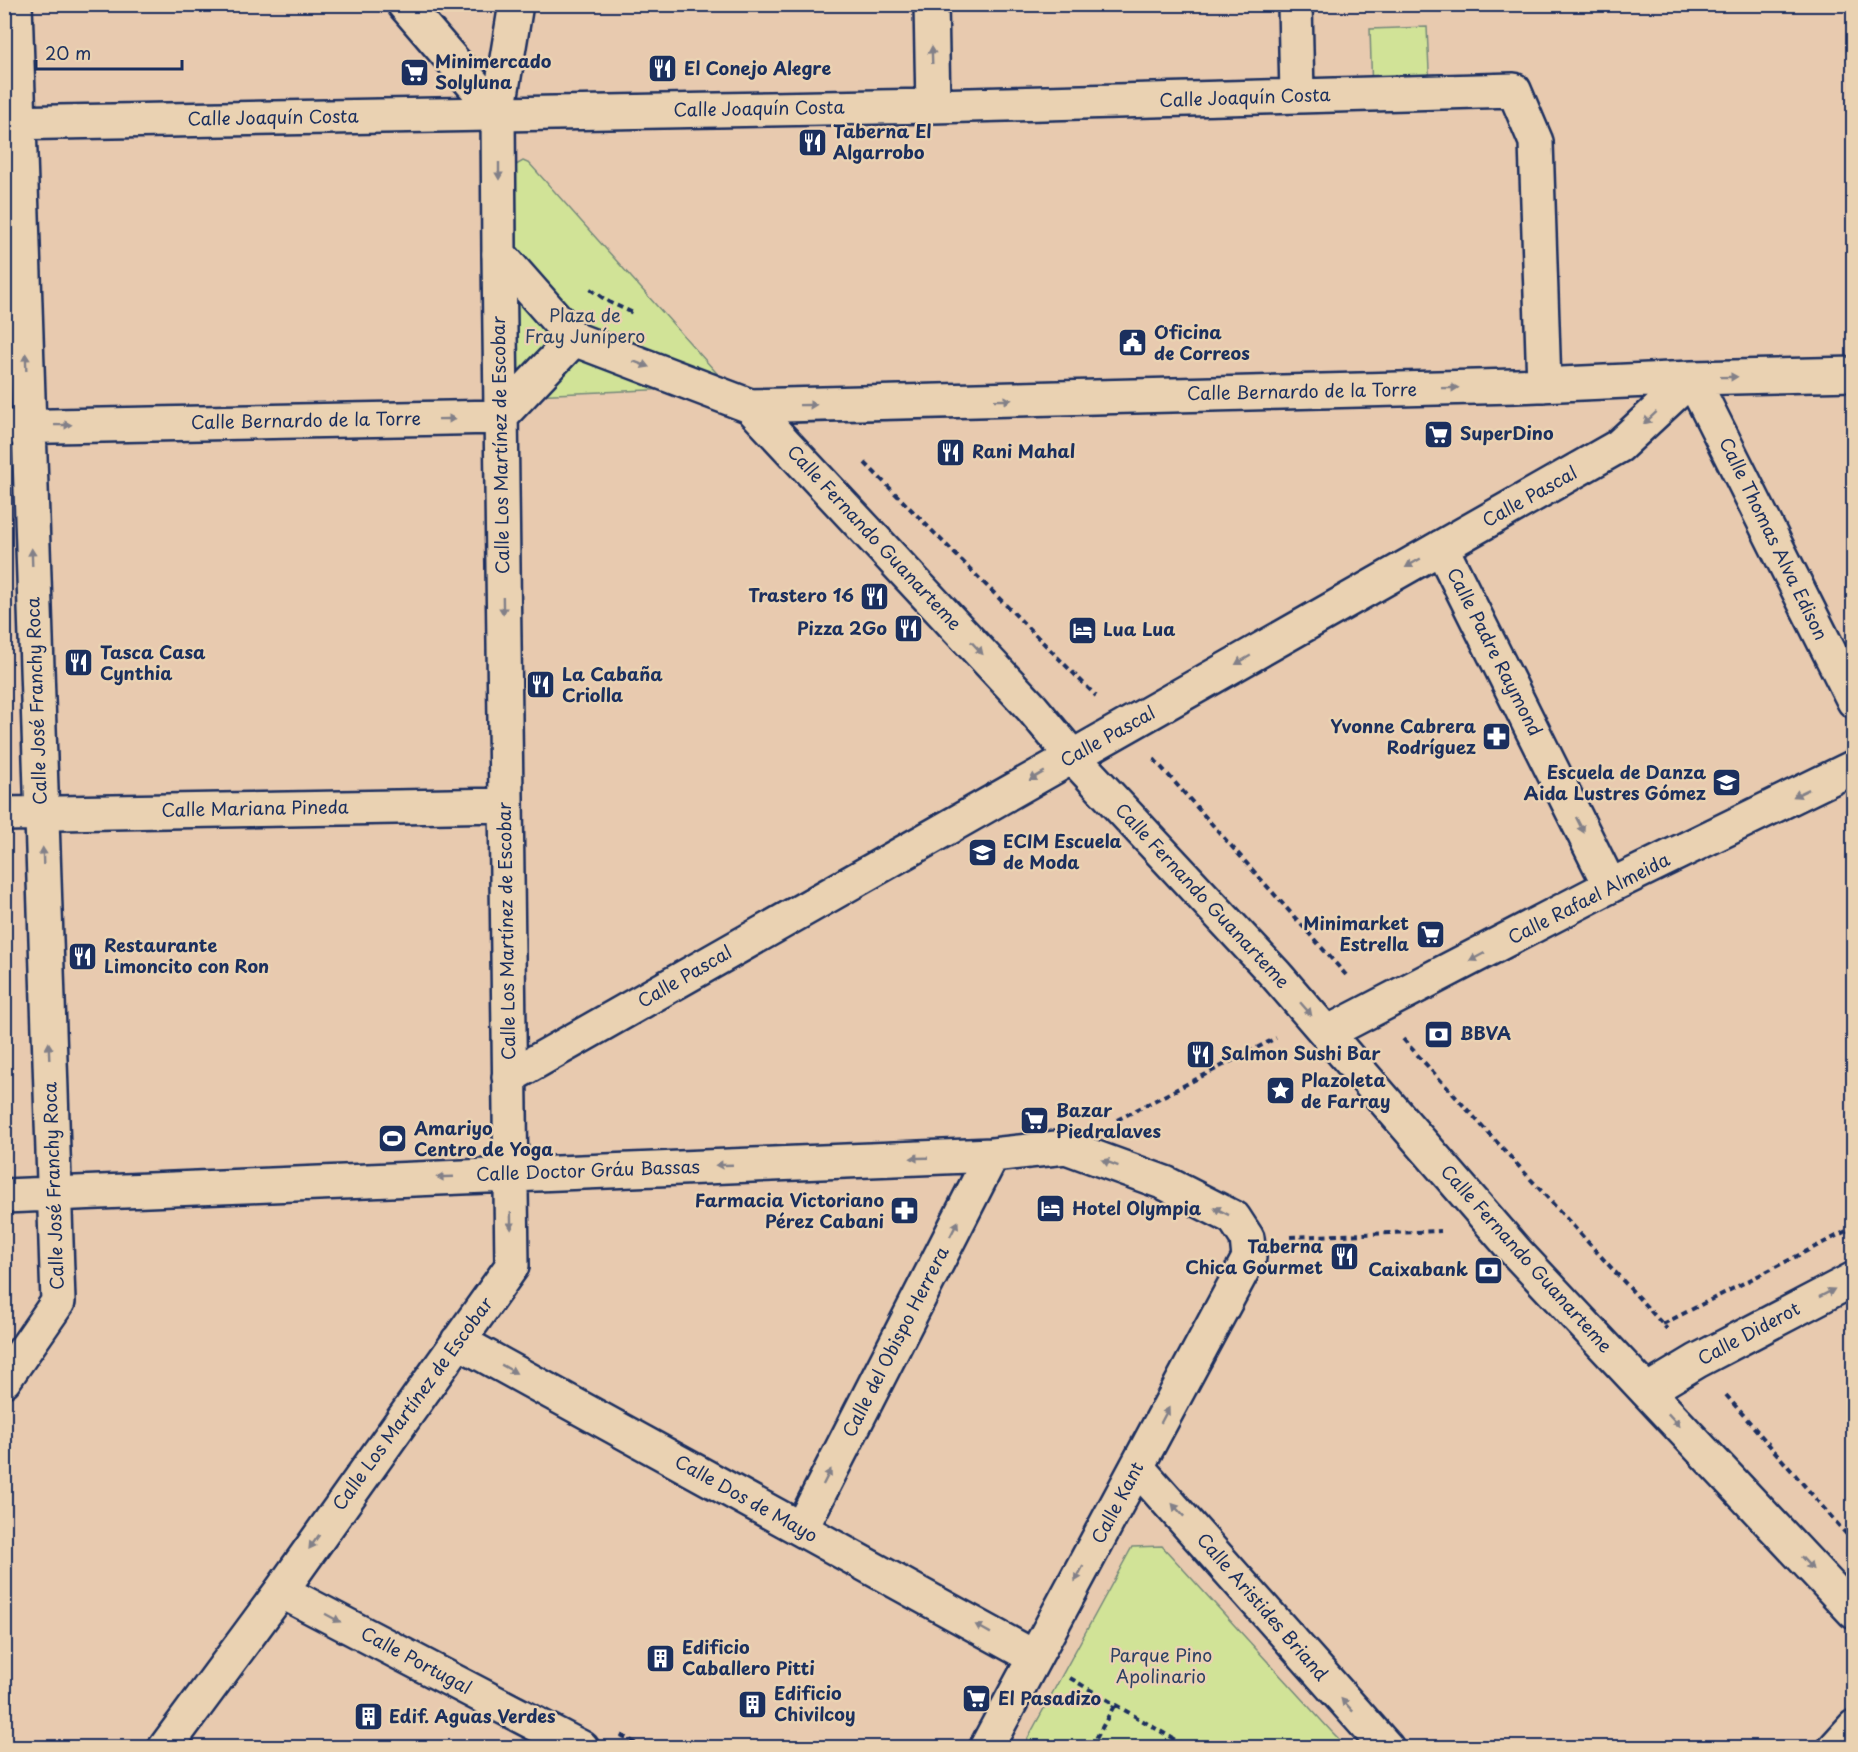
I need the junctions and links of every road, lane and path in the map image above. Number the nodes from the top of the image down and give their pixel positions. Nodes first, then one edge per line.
1 (15, 4) edge
2 (404, 4) edge
3 (516, 4) edge
4 (931, 4) edge
5 (1295, 4) edge
6 (1297, 96) junction
7 (933, 106) junction
8 (498, 113) junction
9 (11, 123) edge
10 (499, 254) junction
11 (574, 339) junction
12 (1854, 374) edge
13 (1692, 378) junction
14 (1544, 385) junction
15 (750, 406) junction
16 (500, 417) junction
17 (16, 426) edge
18 (1441, 547) junction
19 (1854, 701) edge
20 (1072, 756) junction
21 (1854, 767) edge
22 (505, 805) junction
23 (41, 813) junction
24 (4, 814) edge
25 (1610, 886) junction
26 (1321, 1026) junction
27 (509, 1077) junction
28 (1066, 1147) junction
29 (992, 1155) junction
30 (510, 1174) junction
31 (54, 1194) junction
32 (4, 1196) edge
33 (1854, 1227) edge
34 (1495, 1228) junction
35 (1248, 1248) junction
36 (1854, 1280) edge
37 (1663, 1324) dead end
38 (458, 1341) junction
39 (4, 1380) edge
40 (1647, 1391) junction
41 (1137, 1467) junction
42 (801, 1529) junction
43 (281, 1590) junction
44 (1854, 1612) edge
45 (1034, 1658) junction
46 (1063, 1673) dead end
47 (1115, 1704) junction
48 (1854, 1727) edge
49 (165, 1748) edge
50 (582, 1748) edge
51 (986, 1748) edge
52 (1091, 1748) edge
53 (1189, 1748) edge
54 (1387, 1748) edge
55 (1835, 1748) edge

1 - 9 street, Calle José Franchy Roca
2 - 8 street
3 - 8 street, Calle Los Martínez de Escobar
7 -> 4 street
5 - 6 street
6 - 7 street, Calle Joaquín Costa
6 - 14 street, Calle Joaquín Costa
7 - 8 street, Calle Joaquín Costa
8 - 9 street, Calle Joaquín Costa
8 -> 10 street, Calle Los Martínez de Escobar
17 -> 9 street, Calle José Franchy Roca
10 - 11 street, Calle Fernando Guanarteme
10 - 16 street, Calle Los Martínez de Escobar
11 -> 15 street, Calle Fernando Guanarteme
11 - 16 street
13 -> 12 street, Calle Bernardo de la Torre
13 - 14 street, Calle Bernardo de la Torre
13 -> 18 street, Calle Pascal
13 - 19 street, Calle Thomas Alva Edison
15 -> 14 street, Calle Bernardo de la Torre
15 -> 20 street, Calle Fernando Guanarteme
17 -> 16 street, Calle Bernardo de la Torre
16 -> 22 street, Calle Los Martínez de Escobar
23 -> 17 street, Calle José Franchy Roca
18 -> 20 street, Calle Pascal
18 -> 25 street, Calle Padre Raymond
20 -> 26 street, Calle Fernando Guanarteme
20 -> 27 street, Calle Pascal
21 -> 25 street, Calle Rafael Almeida
22 - 23 street, Calle Mariana Pineda
22 - 27 street, Calle Los Martínez de Escobar
23 - 24 street, Calle Mariana Pineda
31 -> 23 street, Calle José Franchy Roca
25 -> 26 street, Calle Rafael Almeida
26 - 28 path
26 - 34 street, Calle Fernando Guanarteme
27 - 30 street, Calle Los Martínez de Escobar
28 - 29 street, Calle Doctor Gráu Bassas
35 -> 28 street, Calle Doctor Gráu Bassas
29 -> 30 street, Calle Doctor Gráu Bassas
42 -> 29 street, Calle del Obispo Herrera
30 -> 31 street, Calle Doctor Gráu Bassas
30 -> 38 street, Calle Los Martínez de Escobar
31 - 32 street, Calle Doctor Gráu Bassas
31 - 39 street, Calle José Franchy Roca
33 - 37 path
34 - 35 path
34 - 40 street, Calle Fernando Guanarteme
41 -> 35 street, Calle Kant
40 -> 36 street, Calle Diderot
38 -> 42 street, Calle Dos de Mayo
38 -> 43 street, Calle Los Martínez de Escobar
40 -> 44 street, Calle Fernando Guanarteme
41 -> 45 street, Calle Kant
54 -> 41 street, Calle Aristides Briand
45 -> 42 street, Calle Dos de Mayo
43 - 49 street, Calle Los Martínez de Escobar
43 -> 50 street, Calle Portugal
45 - 51 street, Calle Kant
46 - 47 path
47 - 52 path
47 - 53 path
48 - 55 street

